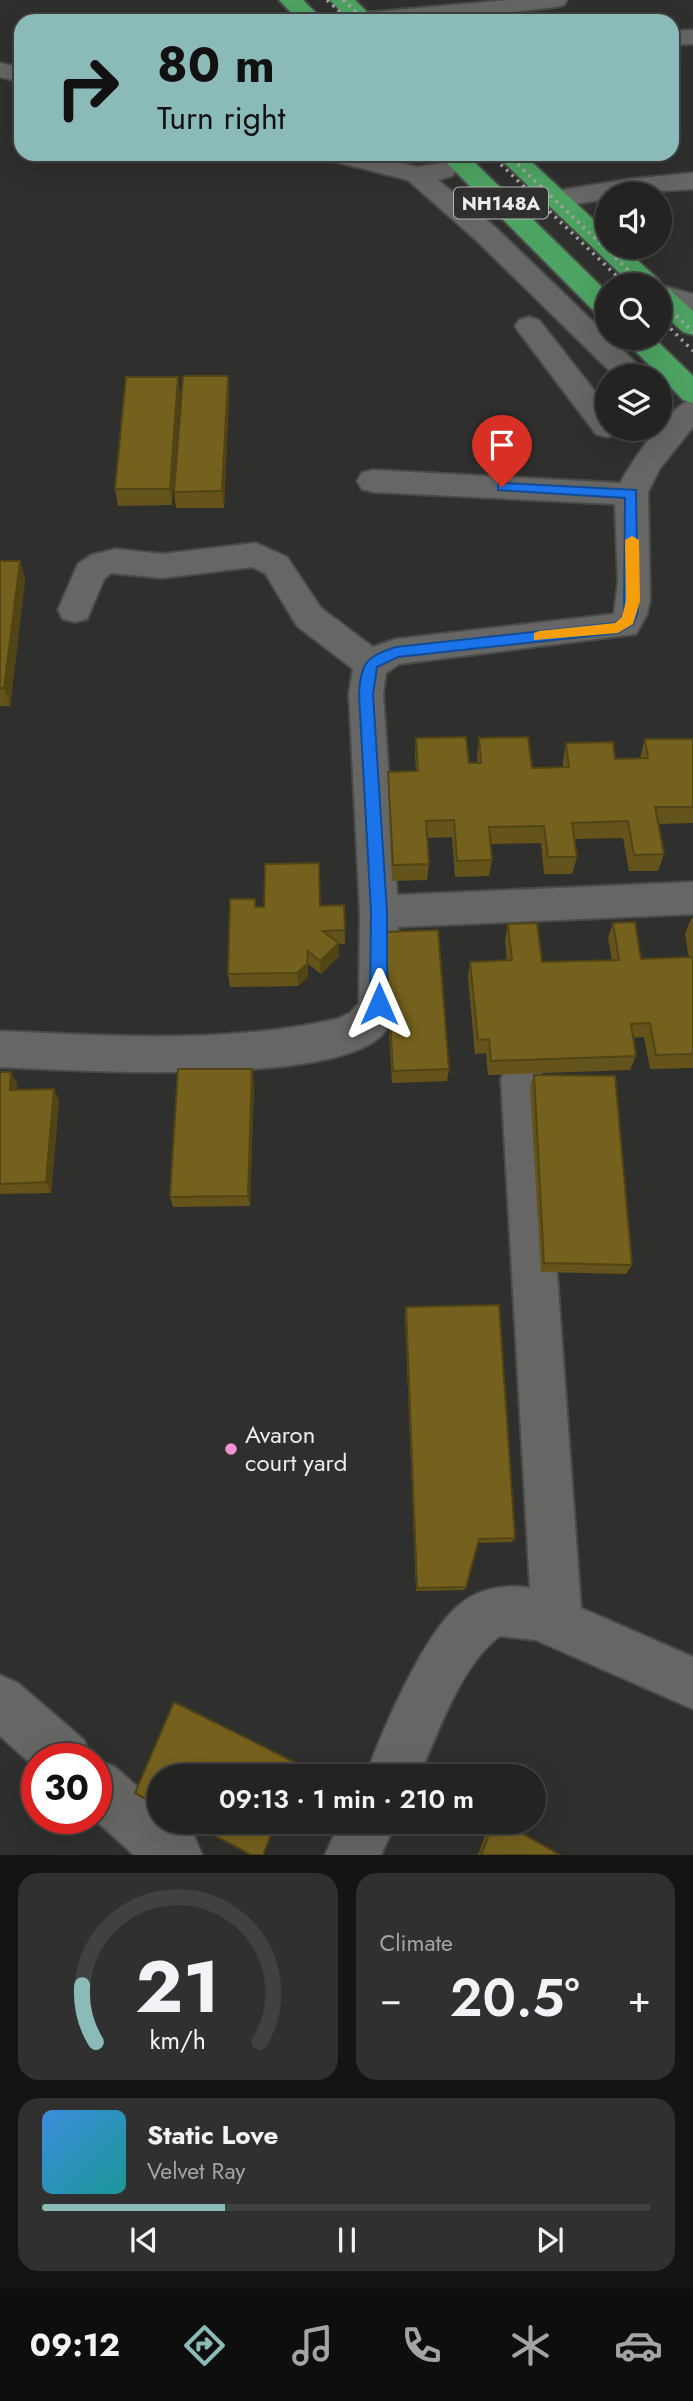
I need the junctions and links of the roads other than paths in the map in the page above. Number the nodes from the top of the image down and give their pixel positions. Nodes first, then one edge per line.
1 (290, 0) edge
2 (341, 0) edge
3 (556, 0) edge
4 (305, 14) edge
5 (356, 14) edge
6 (433, 14) edge
7 (362, 161) edge
8 (458, 161) edge
9 (515, 161) edge
10 (417, 175) junction
11 (693, 181) edge
12 (556, 200) junction
13 (635, 273) edge
14 (595, 296) edge
15 (672, 298) edge
16 (693, 303) edge
17 (672, 306) edge
18 (529, 326) dead end
19 (693, 326) edge
20 (649, 350) edge
21 (620, 364) edge
22 (693, 393) edge
23 (595, 411) edge
24 (677, 411) edge
25 (615, 441) edge
26 (373, 481) dead end
27 (637, 483) junction
28 (75, 610) dead end
29 (372, 664) junction
30 (693, 898) edge
31 (379, 912) junction
32 (0, 1049) edge
33 (522, 1079) edge
34 (557, 1624) junction
35 (693, 1683) edge
36 (0, 1701) edge
37 (47, 1743) edge
38 (398, 1764) edge
39 (112, 1800) edge
40 (363, 1834) edge
41 (175, 1855) edge
42 (352, 1855) edge

1 - 4 highway
2 - 5 highway
3 - 6 street
7 - 10 street
8 - 10 street
8 - 14 highway, NH148A
9 - 12 highway, NH148A
10 - 21 street
11 - 12 street
12 - 13 highway, NH148A
15 - 16 street
17 - 19 highway
18 - 23 street
20 - 22 highway
24 - 27 street
25 - 27 street
26 - 27 street
27 - 29 street
28 - 29 street
29 - 31 street
30 - 31 street
31 - 32 street
33 - 34 street
34 - 35 street
34 - 38 street
36 - 37 street
39 - 41 street
40 - 42 street

